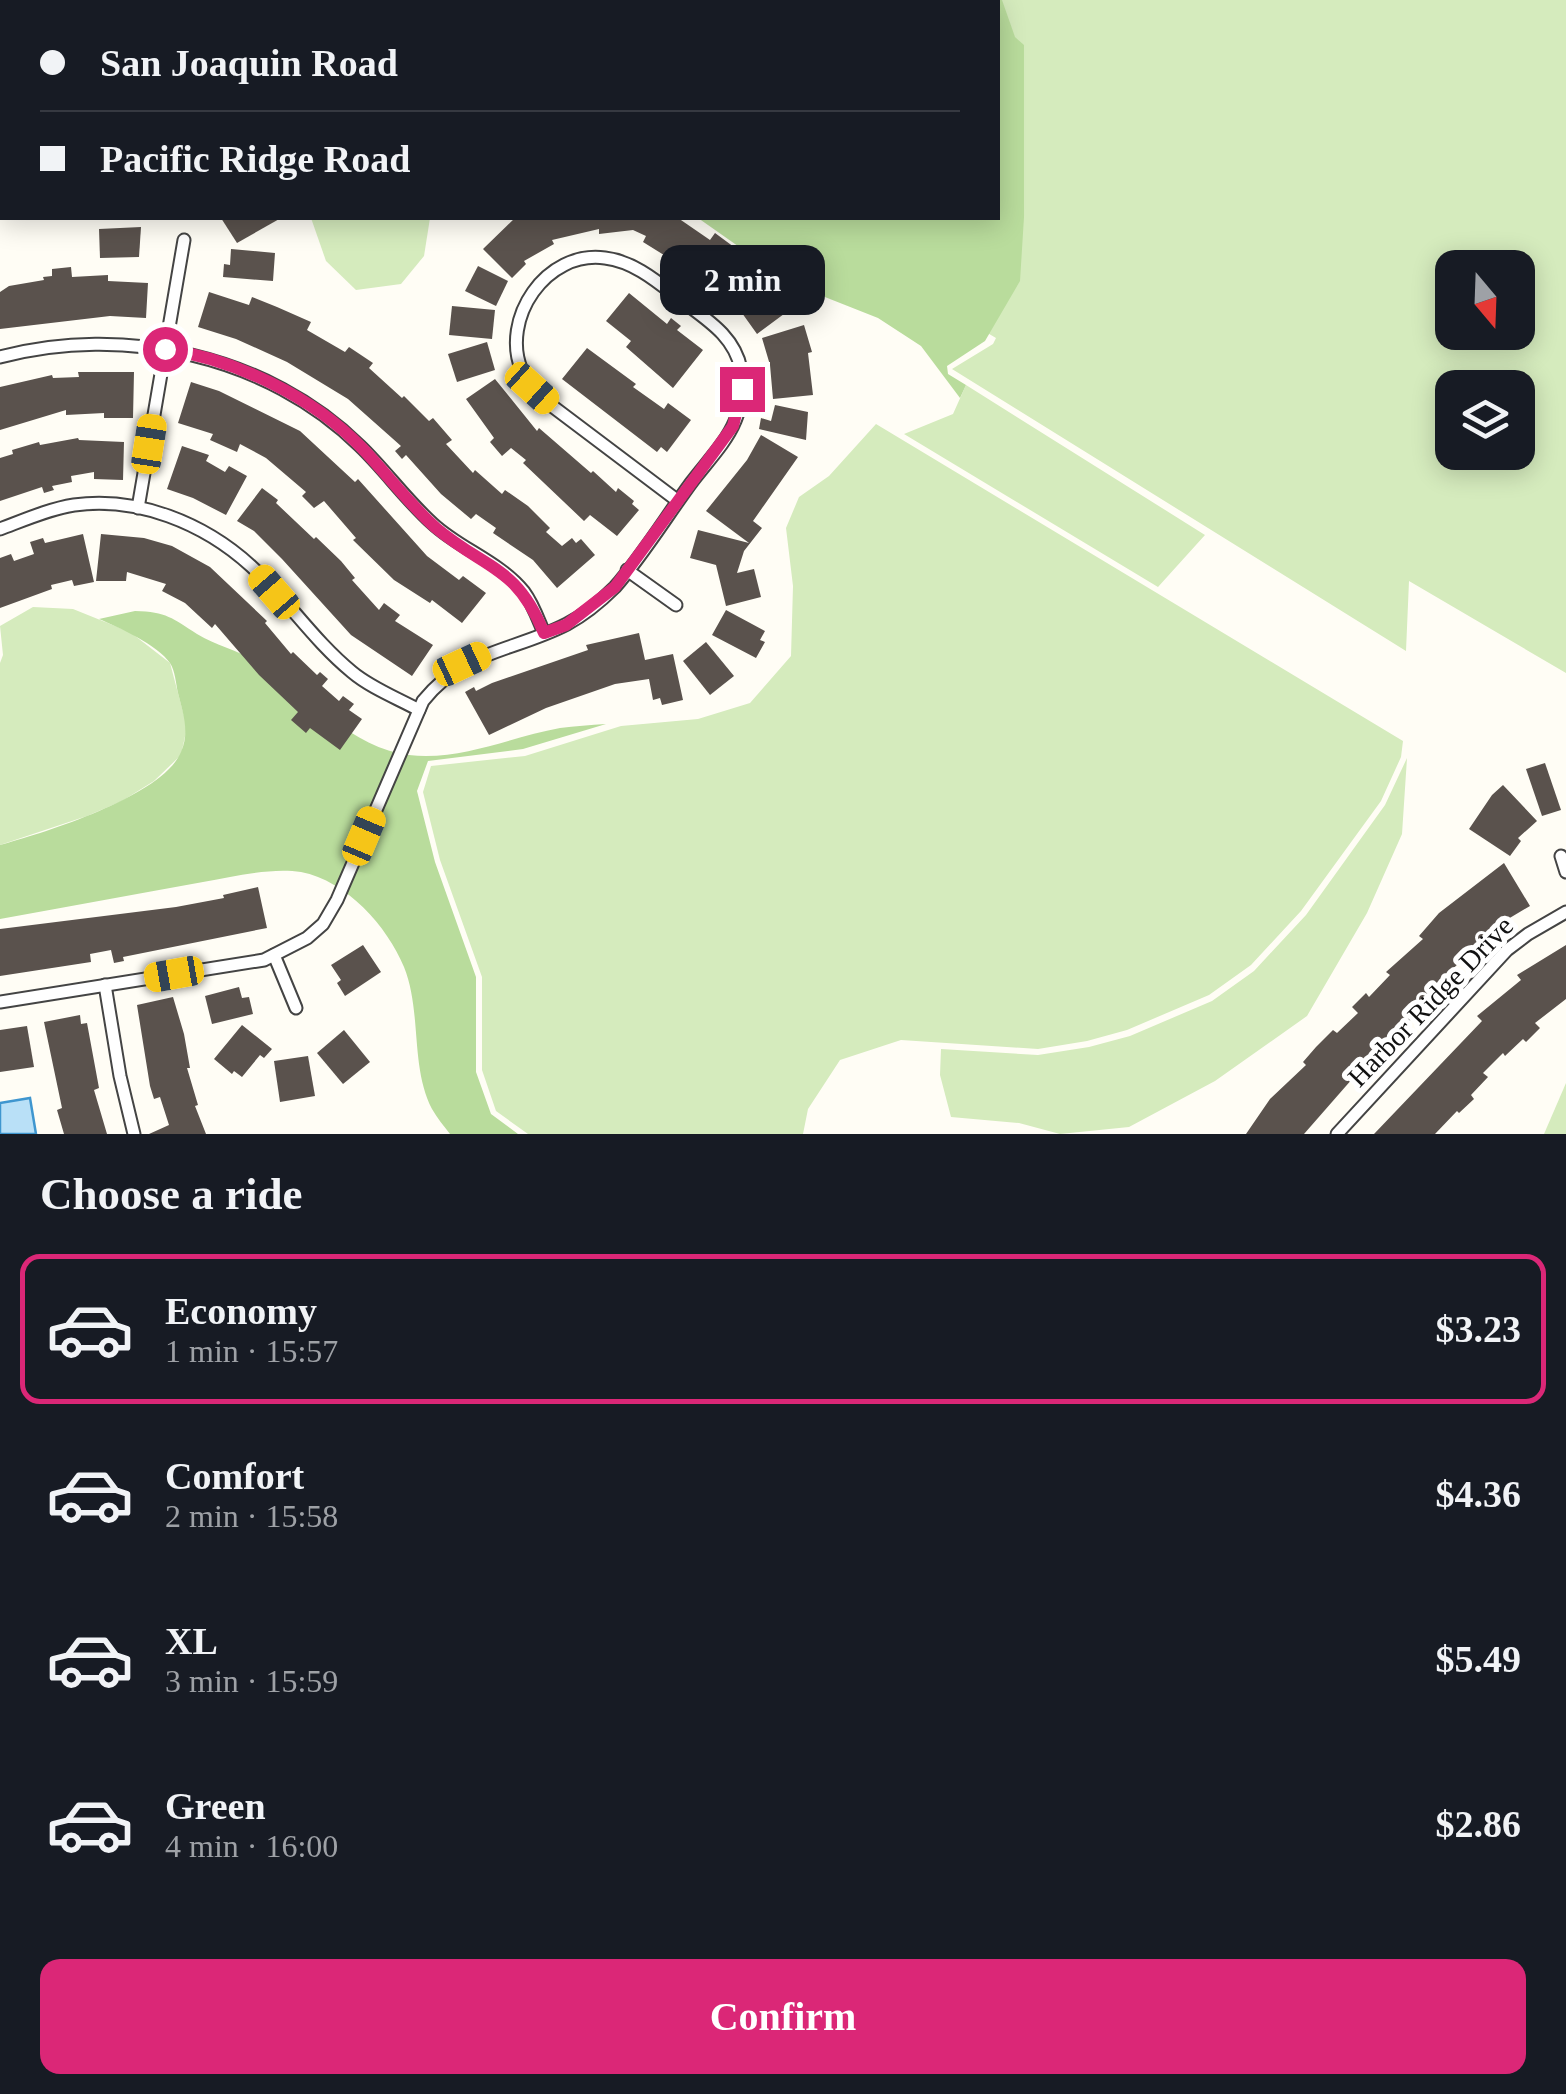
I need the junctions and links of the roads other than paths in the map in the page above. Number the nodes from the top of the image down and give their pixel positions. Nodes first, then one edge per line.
1 (184, 240) dead end
2 (165, 349) junction
3 (0, 357) edge
4 (678, 501) junction
5 (138, 508) junction
6 (0, 529) edge
7 (627, 570) junction
8 (676, 605) dead end
9 (544, 633) junction
10 (419, 710) junction
11 (1560, 856) dead end
12 (1566, 872) edge
13 (1566, 912) edge
14 (274, 956) junction
15 (106, 985) junction
16 (0, 1002) edge
17 (296, 1008) dead end
18 (134, 1134) edge
19 (1337, 1134) edge

1 - 2 street
2 - 3 street
2 - 5 street
2 - 9 street
4 - 4 street
4 - 7 street
5 - 6 street
5 - 10 street
7 - 8 street
7 - 9 street
9 - 10 street
10 - 14 street
11 - 12 street
13 - 19 street, Harbor Ridge Drive
14 - 15 street
14 - 17 street
15 - 16 street
15 - 18 street

